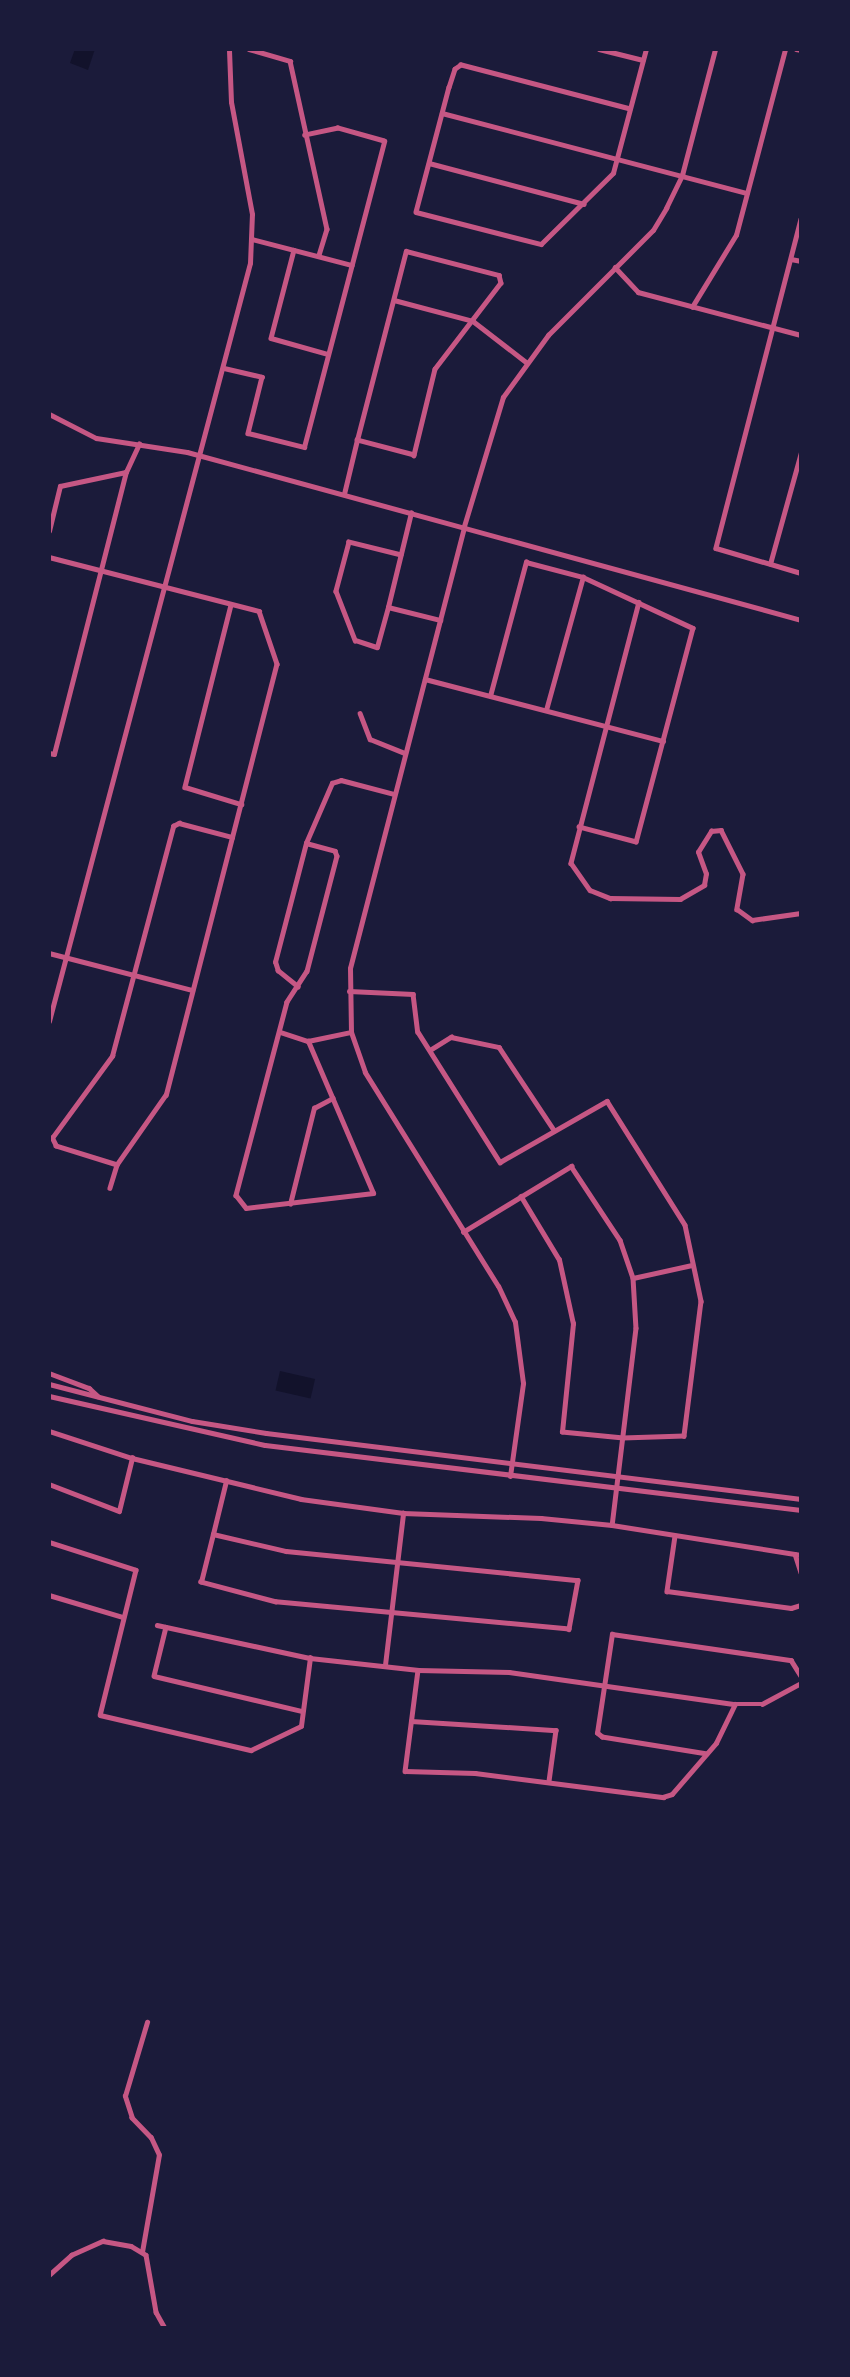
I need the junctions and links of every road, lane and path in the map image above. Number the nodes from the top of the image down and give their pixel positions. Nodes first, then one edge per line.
1 (229, 49) edge
2 (248, 49) edge
3 (404, 49) edge
4 (419, 49) edge
5 (599, 49) edge
6 (646, 49) edge
7 (715, 49) edge
8 (785, 49) edge
9 (643, 60) junction
10 (630, 109) junction
11 (442, 113) junction
12 (305, 135) junction
13 (616, 158) junction
14 (429, 163) junction
15 (682, 175) junction
16 (747, 193) junction
17 (585, 204) junction
18 (801, 219) edge
19 (252, 239) junction
20 (294, 250) junction
21 (319, 256) junction
22 (790, 259) junction
23 (801, 261) edge
24 (352, 265) junction
25 (615, 267) junction
26 (394, 300) junction
27 (692, 307) junction
28 (473, 321) junction
29 (773, 328) junction
30 (801, 335) edge
31 (328, 354) junction
32 (526, 362) junction
33 (225, 368) junction
34 (49, 414) edge
35 (357, 440) junction
36 (139, 444) junction
37 (801, 452) edge
38 (201, 456) junction
39 (126, 472) junction
40 (344, 494) junction
41 (412, 512) junction
42 (464, 526) junction
43 (49, 531) edge
44 (401, 555) junction
45 (49, 558) edge
46 (770, 564) junction
47 (101, 571) junction
48 (801, 573) edge
49 (583, 577) junction
50 (166, 588) junction
51 (639, 602) junction
52 (231, 605) junction
53 (388, 607) junction
54 (801, 620) edge
55 (439, 621) junction
56 (425, 679) junction
57 (490, 696) junction
58 (546, 710) junction
59 (360, 713) dead end
60 (606, 725) junction
61 (663, 741) junction
62 (49, 752) edge
63 (405, 753) junction
64 (394, 794) junction
65 (241, 804) junction
66 (579, 827) junction
67 (232, 837) junction
68 (306, 843) junction
69 (801, 913) edge
70 (49, 953) edge
71 (69, 959) junction
72 (134, 975) junction
73 (298, 987) junction
74 (192, 990) junction
75 (348, 990) junction
76 (49, 1021) edge
77 (279, 1032) junction
78 (351, 1032) junction
79 (308, 1041) junction
80 (430, 1050) junction
81 (333, 1098) junction
82 (554, 1130) junction
83 (117, 1165) junction
84 (110, 1188) dead end
85 (521, 1197) junction
86 (290, 1204) junction
87 (463, 1232) junction
88 (692, 1265) junction
89 (633, 1278) junction
90 (49, 1373) edge
91 (49, 1384) edge
92 (49, 1396) edge
93 (101, 1399) junction
94 (49, 1431) edge
95 (623, 1441) junction
96 (132, 1458) junction
97 (512, 1462) junction
98 (510, 1476) junction
99 (226, 1481) junction
100 (49, 1485) edge
101 (801, 1499) edge
102 (801, 1510) edge
103 (403, 1513) junction
104 (612, 1525) junction
105 (213, 1534) junction
106 (675, 1536) junction
107 (49, 1542) edge
108 (798, 1554) edge
109 (397, 1565) junction
110 (801, 1572) edge
111 (49, 1595) edge
112 (801, 1605) edge
113 (391, 1615) junction
114 (123, 1617) junction
115 (157, 1625) dead end
116 (166, 1627) junction
117 (310, 1658) junction
118 (385, 1665) junction
119 (418, 1670) junction
120 (801, 1676) edge
121 (801, 1683) edge
122 (604, 1685) junction
123 (735, 1704) junction
124 (302, 1711) junction
125 (411, 1721) junction
126 (707, 1754) junction
127 (549, 1781) junction
128 (147, 2022) dead end
129 (142, 2252) junction
130 (49, 2275) edge
131 (165, 2328) edge

1 - 19 street
2 - 12 street
3 - 4 street
5 - 9 street
6 - 9 street
7 - 15 street
8 - 16 street
9 - 10 street
10 - 11 street
10 - 13 street
11 - 13 street
11 - 14 street
12 - 21 street
12 - 24 street
13 - 15 street
13 - 17 street
14 - 17 street
14 - 17 street
15 - 16 street
15 - 25 street
16 - 27 street
18 - 22 street
19 - 20 street
19 - 33 street
20 - 21 street
20 - 31 street
21 - 24 street
22 - 23 street
22 - 29 street
24 - 31 street
25 - 27 street
25 - 32 street
26 - 28 street
26 - 28 street
26 - 35 street
27 - 29 street
28 - 32 street
28 - 35 street
29 - 30 street
29 - 46 street
31 - 33 street
32 - 42 street
33 - 38 street
34 - 36 street
35 - 40 street
36 - 38 street
36 - 39 street
37 - 46 street
38 - 40 street
38 - 50 street
39 - 43 street
39 - 47 street
40 - 41 street
41 - 42 street
41 - 44 street
42 - 54 street
42 - 55 street
44 - 53 street
44 - 53 street
45 - 47 street
46 - 48 street
47 - 50 street
47 - 62 street
49 - 51 street
49 - 57 street
49 - 58 street
50 - 52 street
50 - 71 street
51 - 60 street
51 - 61 street
52 - 65 street
52 - 65 street
53 - 55 street
55 - 56 street
56 - 57 street
56 - 63 street
57 - 58 street
58 - 60 street
59 - 63 street
60 - 61 street
60 - 66 street
61 - 66 street
63 - 64 street
64 - 68 street
64 - 75 street
65 - 67 street
66 - 69 street
67 - 72 street
67 - 74 street
68 - 73 street
68 - 73 street
70 - 71 street
71 - 72 street
71 - 76 street
72 - 74 street
72 - 83 street
73 - 77 street
74 - 83 street
75 - 78 street
75 - 80 street
77 - 79 street
77 - 86 street
78 - 79 street
78 - 87 street
79 - 81 street
80 - 82 street
80 - 82 street
81 - 86 street
81 - 86 street
82 - 88 street
83 - 84 street
85 - 87 street
85 - 89 street
85 - 95 street
87 - 97 street
88 - 89 street
88 - 95 street
89 - 95 street
90 - 93 street
91 - 93 street
92 - 98 street
93 - 97 street
94 - 96 street
95 - 104 street
96 - 99 street
96 - 100 street
97 - 98 street
97 - 101 street
98 - 102 street
99 - 103 street
99 - 105 street
103 - 104 street
103 - 109 street
104 - 106 street
105 - 109 street
105 - 113 street
106 - 108 street
106 - 112 street
107 - 114 street
108 - 110 street
109 - 113 street
109 - 113 street
111 - 114 street
113 - 118 street
114 - 124 street
115 - 116 street
116 - 117 street
116 - 124 street
117 - 118 street
117 - 124 street
118 - 119 street
119 - 122 street
119 - 125 street
120 - 122 street
121 - 123 street
122 - 123 street
122 - 126 street
123 - 126 street
125 - 127 street
125 - 127 street
126 - 127 street
128 - 129 street
129 - 130 street
129 - 131 street

